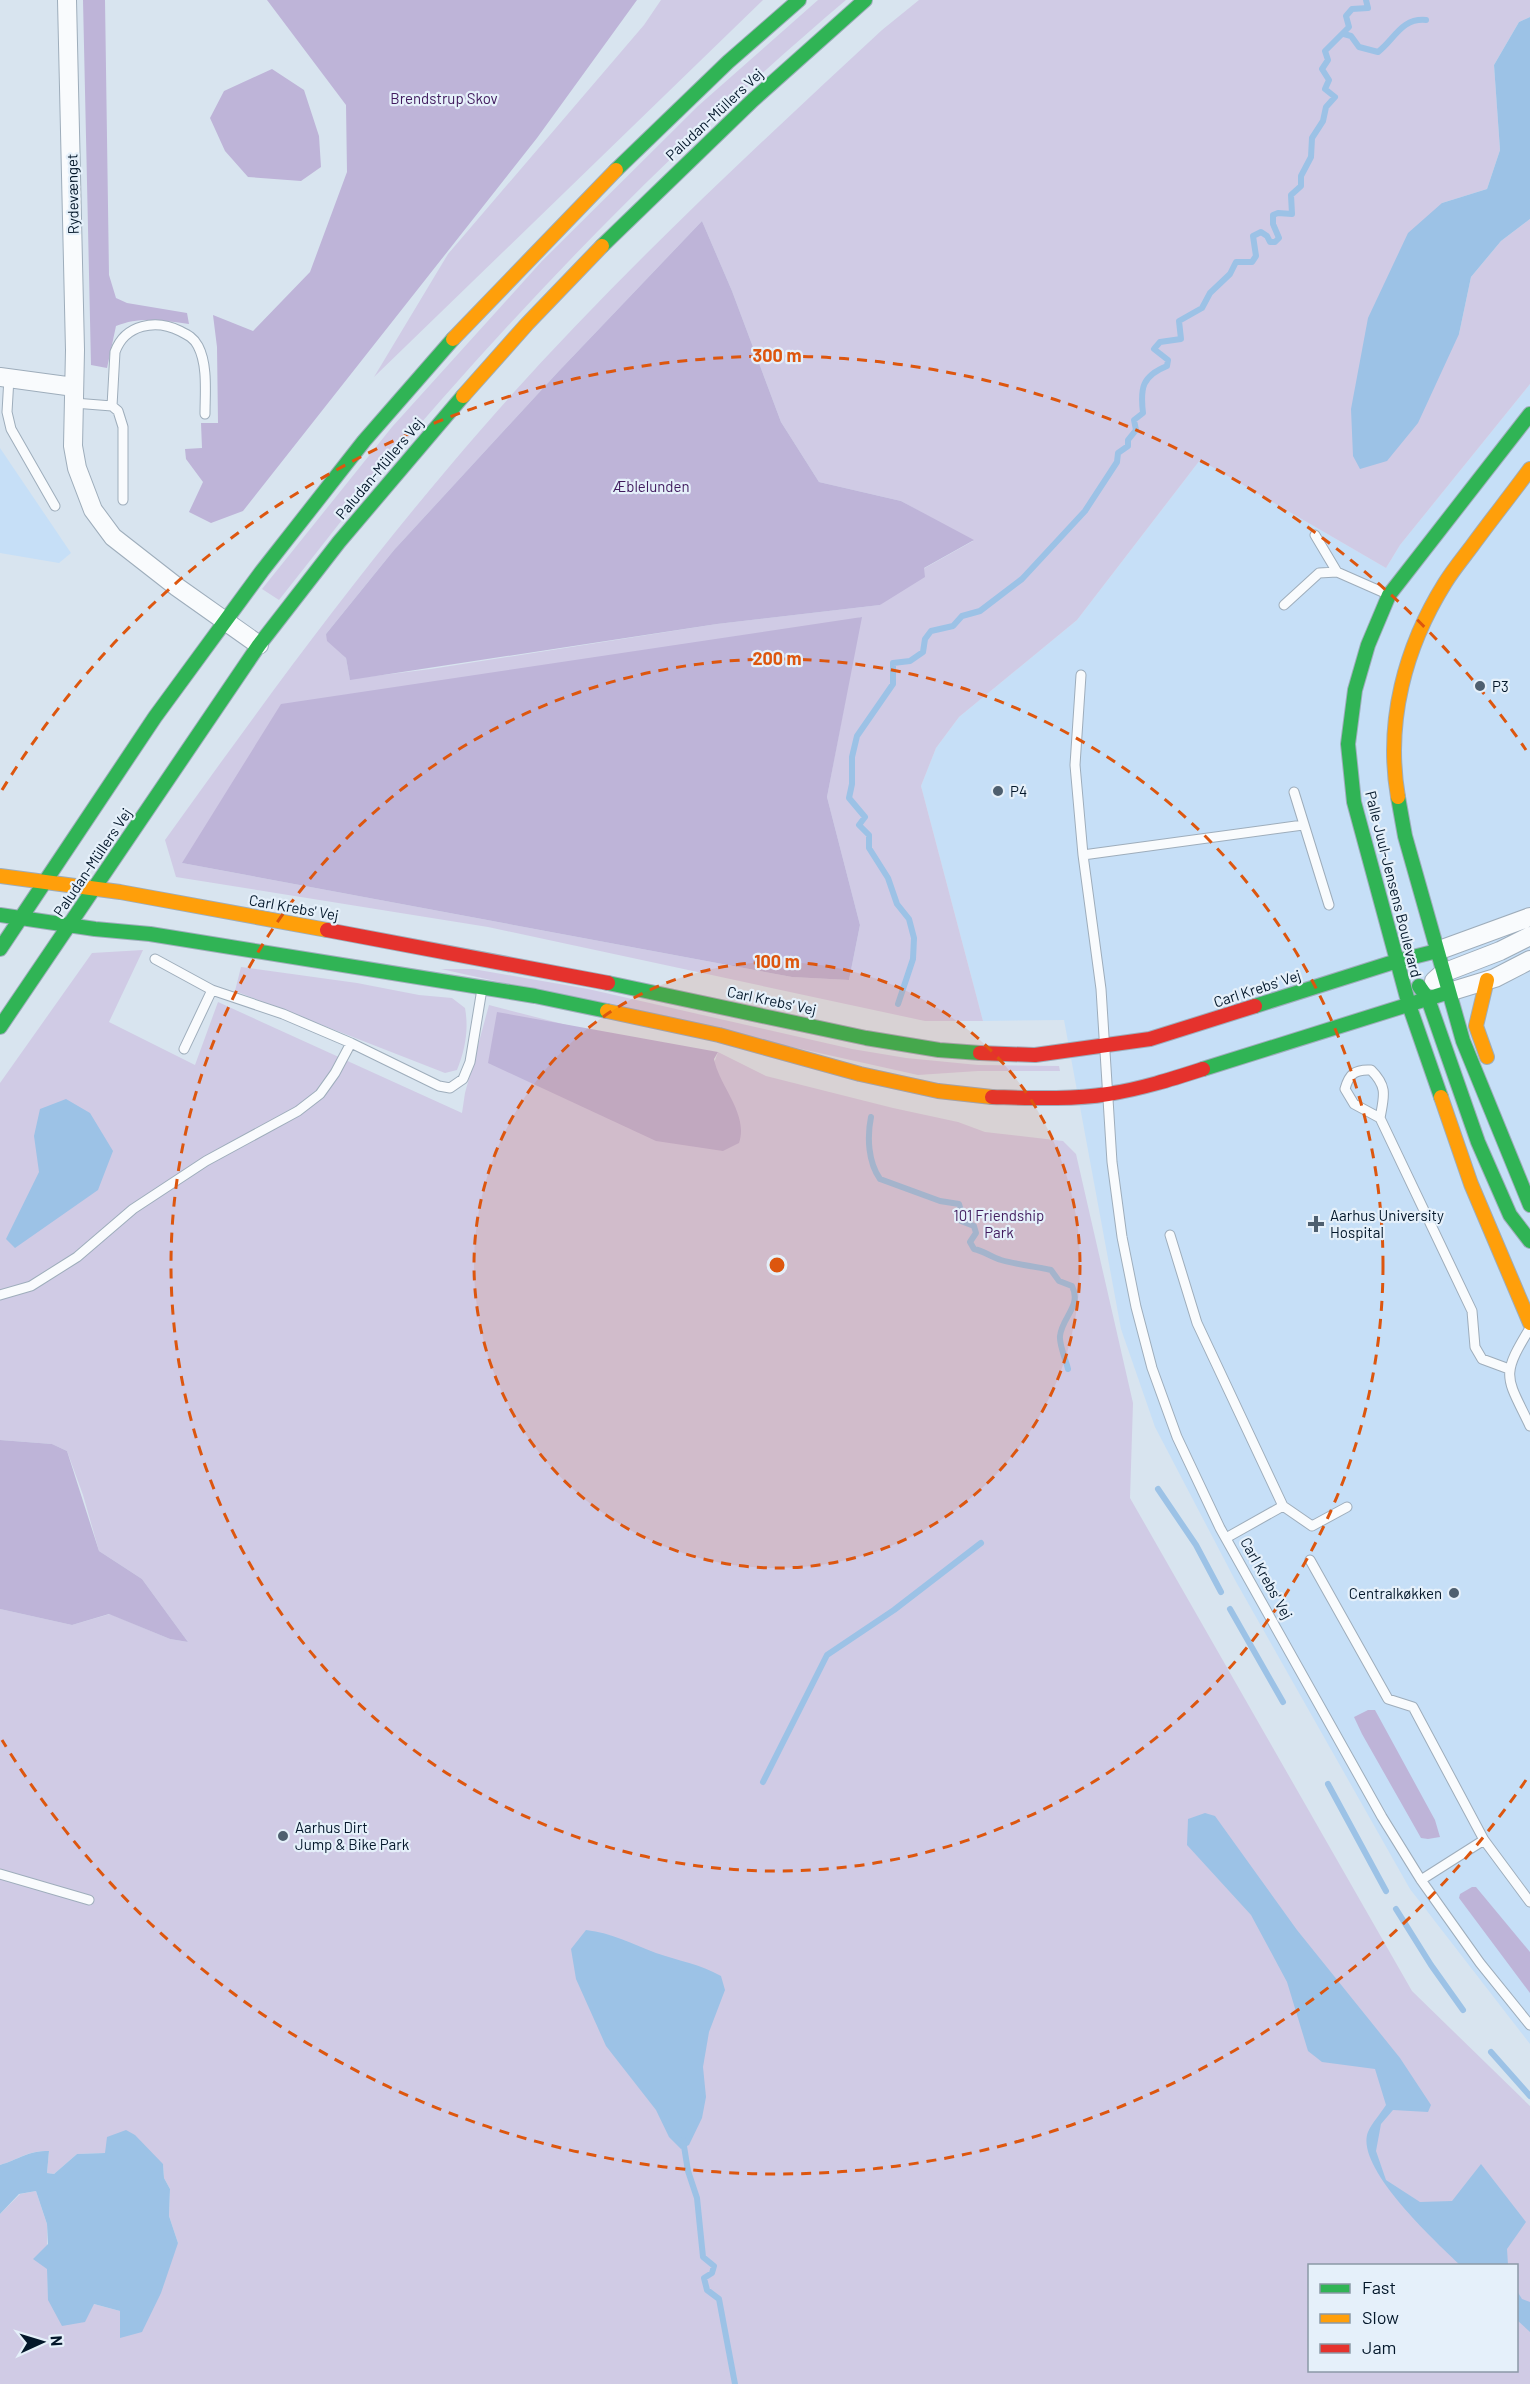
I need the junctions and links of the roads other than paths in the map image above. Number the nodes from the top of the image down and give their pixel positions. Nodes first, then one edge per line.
1 (67, 0) edge
2 (799, 0) edge
3 (865, 0) edge
4 (5, 377) edge
5 (74, 395) junction
6 (112, 406) junction
7 (205, 414) dead end
8 (1530, 414) edge
9 (1530, 469) edge
10 (123, 500) dead end
11 (55, 506) dead end
12 (1315, 535) dead end
13 (1337, 572) junction
14 (1389, 595) junction
15 (1284, 605) dead end
16 (226, 620) junction
17 (259, 645) junction
18 (1081, 675) dead end
19 (1294, 792) dead end
20 (1303, 825) junction
21 (1083, 855) junction
22 (0, 876) edge
23 (46, 881) junction
24 (94, 889) junction
25 (1329, 905) dead end
26 (0, 915) edge
27 (1530, 917) edge
28 (21, 918) junction
29 (70, 925) junction
30 (1530, 936) edge
31 (0, 949) edge
32 (1437, 951) junction
33 (155, 959) dead end
34 (1530, 960) edge
35 (1397, 961) junction
36 (1443, 973) junction
37 (1487, 980) junction
38 (483, 987) junction
39 (212, 990) junction
40 (1449, 992) junction
41 (1426, 995) junction
42 (1408, 1005) junction
43 (0, 1027) edge
44 (351, 1043) junction
45 (1105, 1046) junction
46 (184, 1049) dead end
47 (1107, 1094) junction
48 (1380, 1118) junction
49 (1520, 1182) junction
50 (1530, 1205) edge
51 (1170, 1235) dead end
52 (1530, 1241) edge
53 (0, 1295) edge
54 (1530, 1323) edge
55 (1530, 1328) edge
56 (1509, 1369) junction
57 (1530, 1426) edge
58 (1283, 1506) junction
59 (1347, 1507) dead end
60 (1226, 1538) junction
61 (1310, 1560) dead end
62 (1485, 1840) junction
63 (0, 1874) edge
64 (1421, 1880) junction
65 (89, 1900) dead end
66 (1530, 1902) edge
67 (1530, 2025) edge

1 - 5 street, Rydevænget
2 - 16 street, Paludan-Müllers Vej
3 - 17 street, Paludan-Müllers Vej
4 - 5 street
4 - 11 lane
5 - 6 lane
5 - 16 street, Rydevænget
6 - 7 lane
6 - 10 lane
8 - 14 street, Palle Juul-Jensens Boulevard
9 - 32 street, Palle Juul-Jensens Boulevard
12 - 13 lane
13 - 14 lane
13 - 15 lane
14 - 35 street, Palle Juul-Jensens Boulevard
16 - 17 street, Rydevænget
16 - 23 street, Paludan-Müllers Vej
17 - 24 street, Paludan-Müllers Vej
18 - 21 lane, Carl Krebs' Vej
19 - 20 lane
20 - 21 lane
20 - 25 lane
21 - 45 lane, Carl Krebs' Vej
22 - 23 street, Carl Krebs' Vej
23 - 24 street, Carl Krebs' Vej
23 - 28 street, Paludan-Müllers Vej
24 - 29 street, Paludan-Müllers Vej
24 - 45 street, Carl Krebs' Vej
26 - 28 street
27 - 32 street
28 - 29 street
28 - 31 street, Paludan-Müllers Vej
29 - 38 street
29 - 43 street, Paludan-Müllers Vej
30 - 36 street
32 - 35 street, Carl Krebs' Vej
32 - 36 street, Palle Juul-Jensens Boulevard
33 - 39 lane
34 - 37 street
35 - 41 street
35 - 42 street, Palle Juul-Jensens Boulevard
35 - 45 street, Carl Krebs' Vej
36 - 40 street, Palle Juul-Jensens Boulevard
36 - 41 street
37 - 40 street
37 - 49 street
38 - 44 lane
38 - 47 street
39 - 44 lane
39 - 46 lane
40 - 41 street
40 - 49 street, Palle Juul-Jensens Boulevard
41 - 42 street
41 - 52 street
42 - 47 street
42 - 54 street, Palle Juul-Jensens Boulevard
44 - 53 lane
45 - 47 lane, Carl Krebs' Vej
47 - 60 lane, Carl Krebs' Vej
48 - 48 lane
48 - 56 lane
49 - 50 street, Palle Juul-Jensens Boulevard
51 - 58 lane
55 - 56 lane
56 - 57 lane
58 - 59 lane
58 - 60 lane
60 - 64 lane, Carl Krebs' Vej
61 - 62 lane
62 - 64 lane
62 - 66 lane
63 - 65 lane
64 - 67 lane, Carl Krebs' Vej

